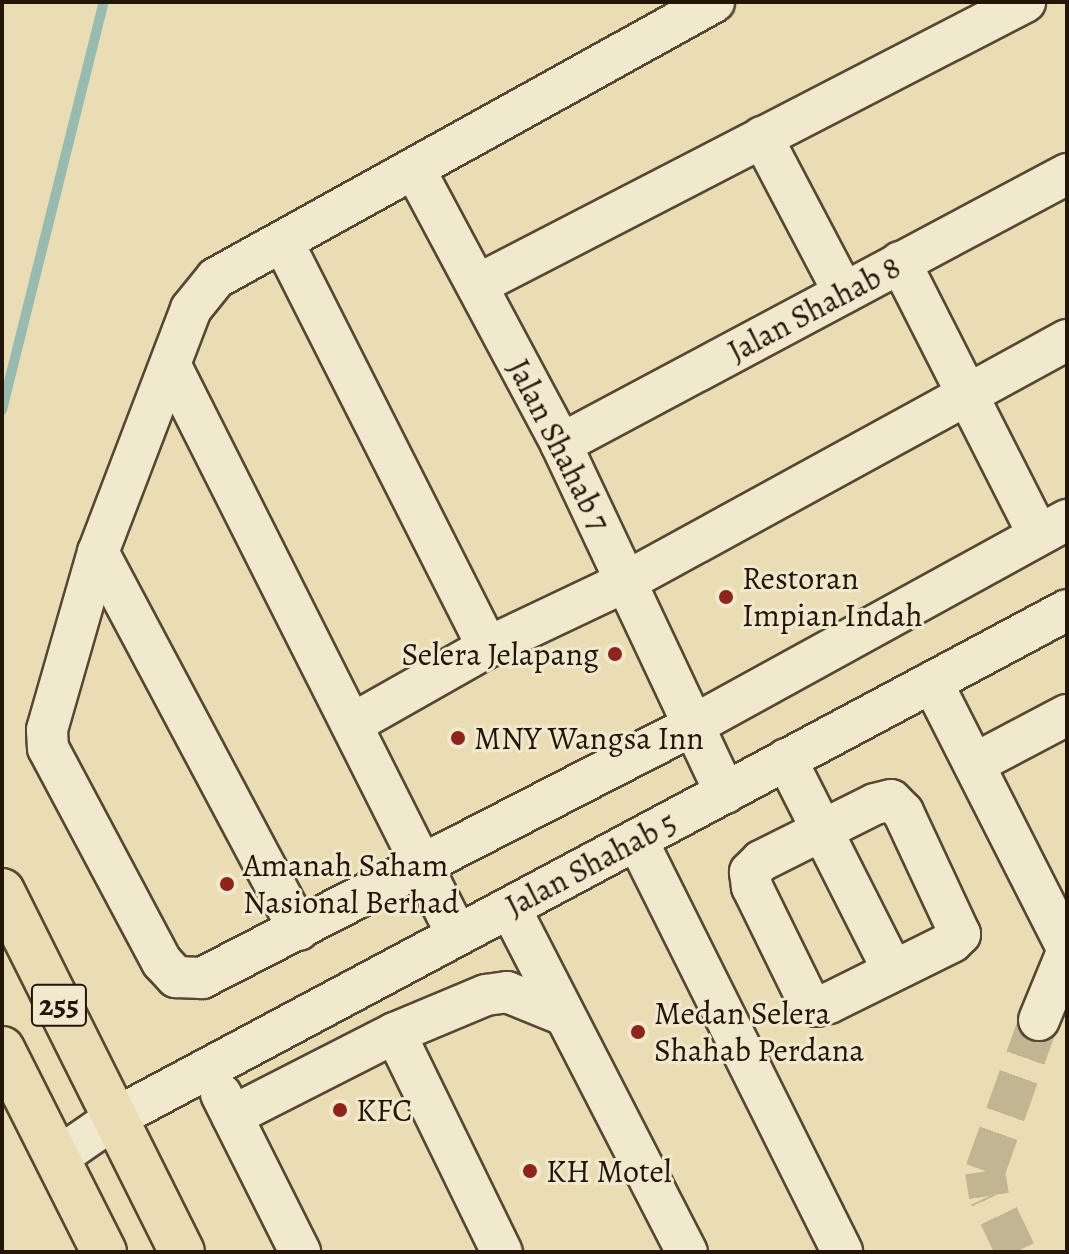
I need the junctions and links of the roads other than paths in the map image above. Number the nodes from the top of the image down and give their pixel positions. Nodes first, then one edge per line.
1 (714, 2) edge
2 (1025, 2) edge
3 (762, 137) junction
4 (415, 170) junction
5 (1067, 174) edge
6 (283, 242) junction
7 (900, 262) junction
8 (477, 285) junction
9 (844, 293) junction
10 (1067, 340) edge
11 (171, 366) junction
12 (967, 394) junction
13 (561, 444) junction
14 (1053, 527) edge
15 (98, 552) junction
16 (627, 581) junction
17 (1067, 610) edge
18 (488, 647) junction
19 (932, 682) junction
20 (1067, 715) edge
21 (352, 724) junction
22 (692, 726) junction
23 (786, 759) junction
24 (974, 764) junction
25 (725, 793) junction
26 (822, 830) junction
27 (637, 840) junction
28 (424, 864) junction
29 (2, 891) edge
30 (510, 908) junction
31 (299, 930) junction
32 (457, 935) junction
33 (1067, 950) edge
34 (893, 971) junction
35 (564, 1015) junction
36 (1039, 1020) tunnel mouth
37 (395, 1033) junction
38 (2, 1049) edge
39 (209, 1069) junction
40 (232, 1116) junction
41 (115, 1118) junction
42 (57, 1158) junction
43 (104, 1252) edge
44 (182, 1252) edge
45 (300, 1252) edge
46 (502, 1252) edge
47 (687, 1252) edge
48 (842, 1252) edge

1 - 4 street
2 - 3 street
3 - 8 street
3 - 9 street
4 - 6 street
4 - 8 street, Jalan Shahab 7
5 - 7 street, Jalan Shahab 8
6 - 11 street
6 - 18 street
7 - 9 street, Jalan Shahab 8
7 - 12 street
8 - 13 street, Jalan Shahab 7
9 - 13 street, Jalan Shahab 8
10 - 12 street
11 - 15 street
11 - 21 street
12 - 14 street
12 - 16 street
13 - 16 street, Jalan Shahab 7
14 - 22 street
15 - 31 street
15 - 31 street
16 - 18 street
16 - 22 street, Jalan Shahab 7
17 - 19 street, Jalan Shahab 5
18 - 21 street
19 - 23 street, Jalan Shahab 5
19 - 24 street
20 - 24 street
21 - 28 street
22 - 25 street, Jalan Shahab 7
22 - 28 street
23 - 25 street, Jalan Shahab 5
23 - 26 street
24 - 33 street
25 - 27 street, Jalan Shahab 5
26 - 34 street
26 - 34 street
26 - 34 street
27 - 30 street, Jalan Shahab 5
27 - 48 street
28 - 31 street
28 - 32 street
29 - 41 main road, 255
30 - 32 street, Jalan Shahab 5
30 - 35 street
32 - 39 street, Jalan Shahab 5
33 - 36 street
35 - 37 street
35 - 47 street
37 - 40 street
37 - 46 street
38 - 42 main road, 255
39 - 40 street
39 - 41 street, Jalan Shahab 5
40 - 45 street
41 - 42 street, Jalan Shahab 5
41 - 44 main road, 255
42 - 43 main road, 255

